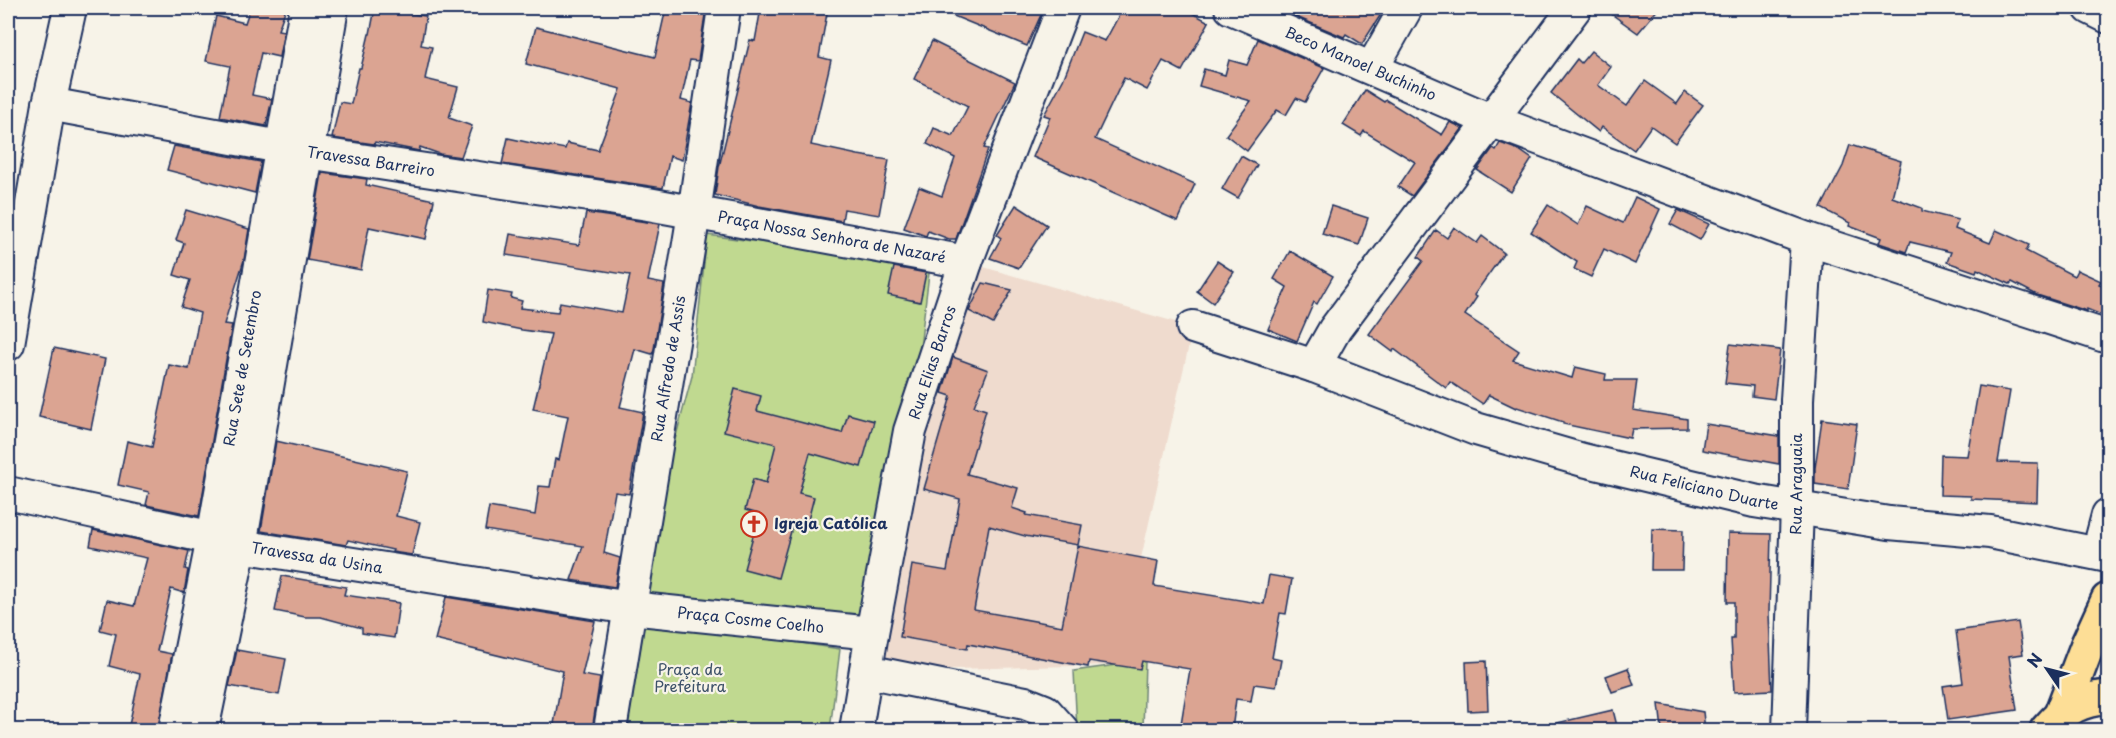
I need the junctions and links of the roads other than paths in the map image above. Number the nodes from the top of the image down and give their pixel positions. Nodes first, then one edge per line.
1 (70, 8) edge
2 (306, 8) edge
3 (332, 8) edge
4 (724, 8) edge
5 (1063, 8) edge
6 (1231, 8) edge
7 (1406, 8) edge
8 (1575, 8) edge
9 (2090, 8) edge
10 (2109, 17) edge
11 (1372, 68) junction
12 (49, 104) junction
13 (1490, 120) junction
14 (294, 149) junction
15 (694, 213) junction
16 (1807, 239) junction
17 (966, 262) junction
18 (1193, 327) dead end
19 (2109, 338) edge
20 (8, 344) edge
21 (1314, 366) junction
22 (8, 493) edge
23 (1797, 508) junction
24 (2109, 515) edge
25 (226, 542) junction
26 (2103, 554) edge
27 (2109, 600) edge
28 (630, 608) junction
29 (872, 633) junction
30 (866, 671) junction
31 (2109, 697) edge
32 (2055, 721) edge
33 (175, 730) edge
34 (202, 730) edge
35 (610, 730) edge
36 (856, 730) edge
37 (1062, 730) edge
38 (1789, 730) edge

1 - 12 street
2 - 14 street, Rua Sete de Setembro
3 - 14 street, Rua Sete de Setembro
4 - 15 street, Rua Alfredo de Assis
5 - 17 street, Rua Elias Barros
6 - 11 street, Beco Manoel Buchinho
7 - 11 street
8 - 13 street
9 - 10 street
11 - 13 street, Beco Manoel Buchinho
12 - 14 street, Travessa Barreiro
12 - 20 street
13 - 16 street
13 - 21 street
14 - 15 street, Travessa Barreiro
14 - 25 street, Rua Sete de Setembro
15 - 17 street, Praça Nossa Senhora de Nazaré
15 - 28 street, Rua Alfredo de Assis
16 - 19 street
16 - 23 street, Rua Araguaia
17 - 29 street, Rua Elias Barros
18 - 21 street, Rua Feliciano Duarte
21 - 23 street, Rua Feliciano Duarte
22 - 25 street, Travessa da Usina
23 - 26 street, Rua Feliciano Duarte
23 - 38 street, Rua Araguaia
24 - 26 street
25 - 28 street, Travessa da Usina
25 - 33 street, Rua Sete de Setembro
25 - 34 street, Rua Sete de Setembro
27 - 32 main road
28 - 29 street, Praça Cosme Coelho
28 - 35 street, Rua Alfredo de Assis
29 - 30 street, Rua Elias Barros
30 - 36 street, Rua Elias Barros
30 - 37 street
31 - 32 main road

